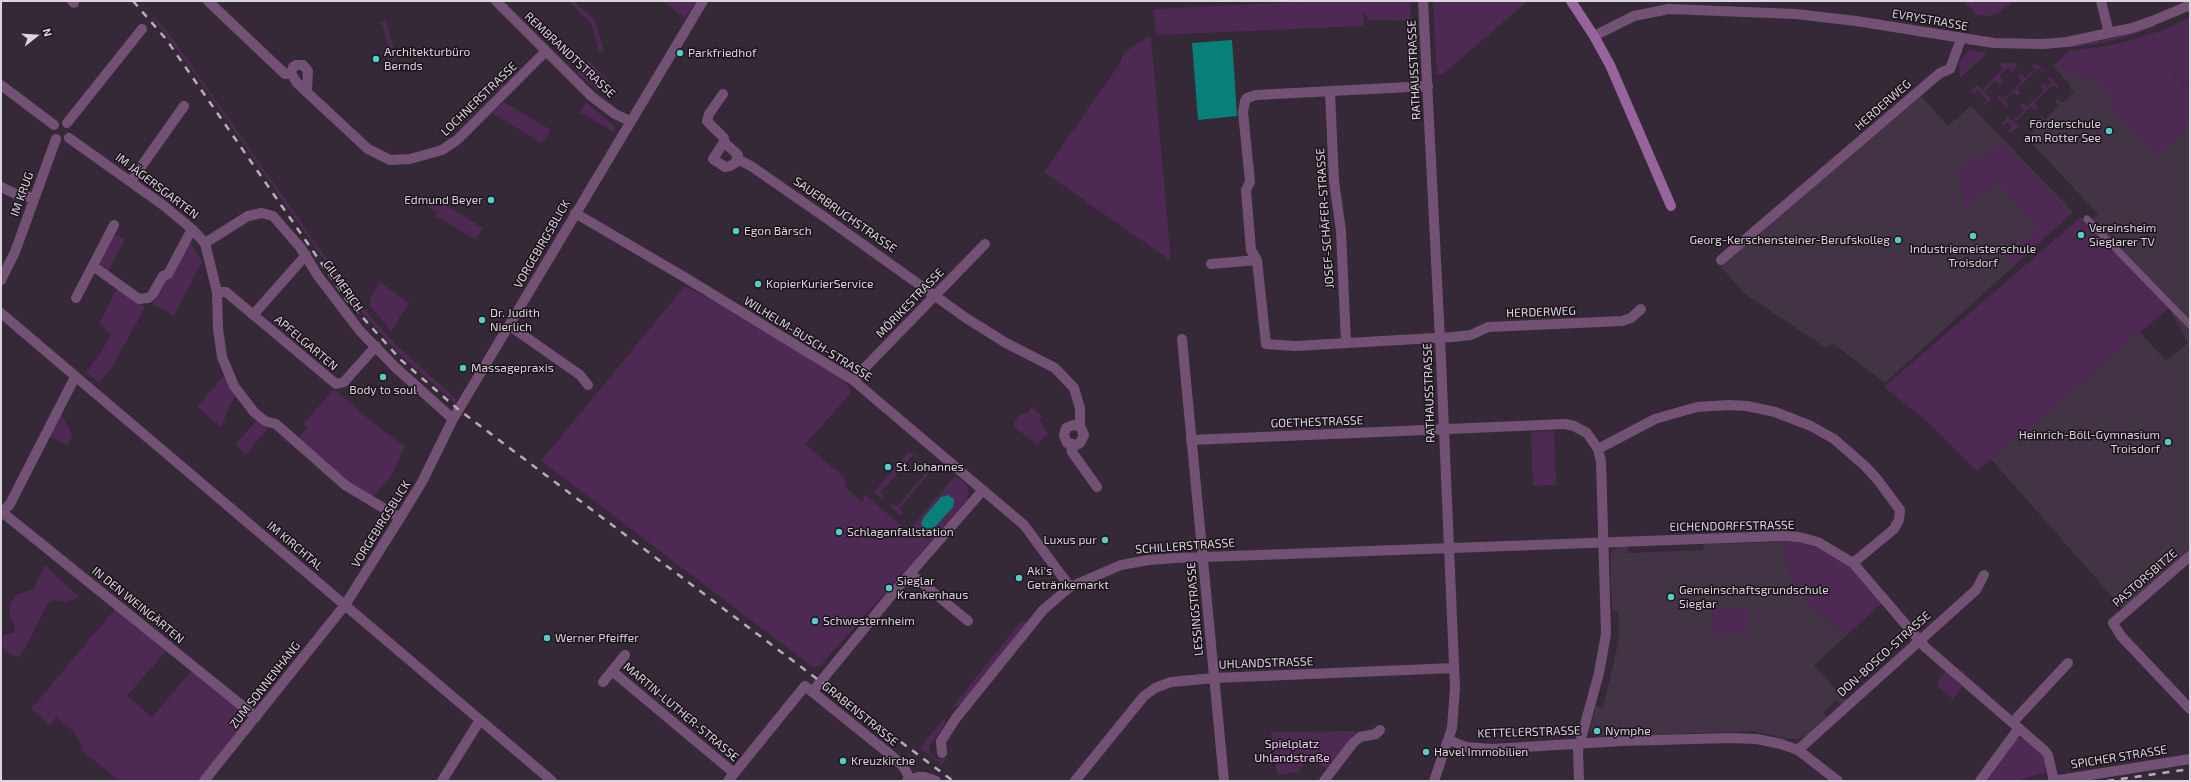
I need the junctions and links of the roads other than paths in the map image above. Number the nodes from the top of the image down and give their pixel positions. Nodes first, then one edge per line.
1 (208, 1) edge
2 (496, 1) edge
3 (703, 1) edge
4 (1423, 1) edge
5 (1570, 1) edge
6 (2101, 1) edge
7 (2190, 5) edge
8 (142, 29) dead end
9 (2109, 34) junction
10 (1594, 36) junction
11 (1961, 39) junction
12 (545, 52) junction
13 (291, 73) junction
14 (1, 86) edge
15 (1428, 86) junction
16 (307, 90) junction
17 (1330, 92) junction
18 (723, 94) dead end
19 (184, 106) dead end
20 (630, 121) junction
21 (68, 123) junction
22 (54, 125) junction
23 (69, 138) junction
24 (56, 139) junction
25 (724, 142) junction
26 (737, 159) junction
27 (131, 181) junction
28 (1, 187) edge
29 (34, 198) junction
30 (1671, 206) dead end
31 (575, 213) junction
32 (2087, 219) dead end
33 (114, 225) dead end
34 (192, 229) junction
35 (205, 243) junction
36 (984, 244) dead end
37 (306, 255) junction
38 (1257, 260) junction
39 (1721, 260) dead end
40 (1211, 264) dead end
41 (93, 266) junction
42 (1, 280) edge
43 (217, 292) junction
44 (936, 295) junction
45 (76, 298) dead end
46 (1641, 309) dead end
47 (1, 313) edge
48 (253, 315) junction
49 (510, 326) junction
50 (2190, 326) edge
51 (1440, 337) junction
52 (1182, 339) dead end
53 (1346, 342) junction
54 (376, 346) junction
55 (75, 377) junction
56 (853, 380) junction
57 (588, 385) dead end
58 (453, 419) junction
59 (1080, 426) junction
60 (1444, 430) junction
61 (1191, 440) junction
62 (1071, 445) junction
63 (1598, 449) junction
64 (1097, 487) dead end
65 (983, 490) junction
66 (2, 514) edge
67 (400, 518) junction
68 (1603, 542) junction
69 (1449, 548) junction
70 (2190, 556) edge
71 (1203, 557) junction
72 (1853, 563) junction
73 (911, 574) junction
74 (1984, 575) dead end
75 (1070, 587) junction
76 (345, 605) junction
77 (968, 621) dead end
78 (1919, 640) junction
79 (625, 655) dead end
80 (2068, 663) dead end
81 (1454, 668) junction
82 (612, 671) junction
83 (1214, 678) junction
84 (603, 682) dead end
85 (809, 689) junction
86 (2190, 709) edge
87 (256, 717) junction
88 (480, 720) junction
89 (2016, 725) junction
90 (1380, 730) dead end
91 (1449, 740) junction
92 (1580, 743) junction
93 (1798, 750) junction
94 (942, 753) dead end
95 (2190, 759) edge
96 (731, 777) edge
97 (909, 780) edge
98 (204, 781) edge
99 (442, 781) edge
100 (552, 781) edge
101 (936, 781) edge
102 (1075, 781) edge
103 (1224, 781) edge
104 (1324, 781) edge
105 (1434, 781) edge
106 (1579, 781) edge
107 (1838, 781) edge
108 (1980, 781) edge
109 (2053, 781) edge

1 - 13 street, LOCHNERSTRASSE
2 - 12 street, REMBRANDTSTRASSE
3 - 20 street, VORGEBIRGSBLICK
4 - 15 street, RATHAUSSTRASSE
5 - 10 main road
6 - 9 street
7 - 9 street, EVRYSTRASSE
8 - 21 street
9 - 11 street, EVRYSTRASSE
10 - 11 street, EVRYSTRASSE
10 - 30 main road
11 - 39 street, HERDERWEG
12 - 16 street, LOCHNERSTRASSE
12 - 20 street, REMBRANDTSTRASSE
13 - 16 street, LOCHNERSTRASSE
13 - 16 street
14 - 22 street
15 - 17 street
15 - 51 street, RATHAUSSTRASSE
17 - 38 street
17 - 53 street, JOSEF-SCHÄFER-STRASSE
18 - 25 street, SAUERBRUCHSTRASSE
19 - 27 street
20 - 31 street, VORGEBIRGSBLICK
21 - 22 street
21 - 23 street
22 - 24 street
23 - 24 street
23 - 27 street, IM JÄGERSGARTEN
24 - 29 street, IM KRUG
25 - 26 street, SAUERBRUCHSTRASSE
25 - 26 street
26 - 44 street, SAUERBRUCHSTRASSE
27 - 34 street, IM JÄGERSGARTEN
28 - 29 street
29 - 42 street, IM KRUG
31 - 49 street, VORGEBIRGSBLICK
31 - 56 street, WILHELM-BUSCH-STRASSE
32 - 50 street
33 - 41 street
34 - 35 street, IM JÄGERSGARTEN
34 - 41 street
35 - 37 street, GILMERICH
35 - 43 street, IM JÄGERSGARTEN
36 - 44 street, MÖRIKESTRASSE
37 - 48 street
37 - 54 street, GILMERICH
38 - 40 street
38 - 53 street, HERDERWEG
41 - 45 street
43 - 48 street, APFELGARTEN
43 - 67 street, IM JÄGERSGARTEN
44 - 56 street, MÖRIKESTRASSE
44 - 59 street, SAUERBRUCHSTRASSE
46 - 51 street, HERDERWEG
47 - 55 street, IM KIRCHTAL
48 - 54 street, APFELGARTEN
49 - 57 street
49 - 58 street, VORGEBIRGSBLICK
51 - 53 street, HERDERWEG
51 - 60 street, RATHAUSSTRASSE
52 - 61 street, LESSINGSTRASSE
54 - 58 street, GILMERICH
55 - 66 street
55 - 76 street, IM KIRCHTAL
56 - 65 street, WILHELM-BUSCH-STRASSE
58 - 67 street, VORGEBIRGSBLICK
59 - 62 street
59 - 62 street
60 - 61 street, GOETHESTRASSE
60 - 63 street, GOETHESTRASSE
60 - 69 street, RATHAUSSTRASSE
61 - 71 street, LESSINGSTRASSE
62 - 64 street
63 - 68 street
63 - 72 street
65 - 73 street, MARTIN-LUTHER-STRASSE
65 - 75 street, WILHELM-BUSCH-STRASSE
66 - 87 street, IN DEN WEINGÄRTEN
67 - 76 street, VORGEBIRGSBLICK
68 - 69 street, EICHENDORFFSTRASSE
68 - 72 street, EICHENDORFFSTRASSE
68 - 92 street
69 - 71 street, SCHILLERSTRASSE
69 - 81 street, RATHAUSSTRASSE
70 - 86 street, PASTORSBITZE
71 - 75 street, SCHILLERSTRASSE
71 - 83 street, LESSINGSTRASSE
72 - 78 street, EICHENDORFFSTRASSE
73 - 77 street
73 - 85 street, MARTIN-LUTHER-STRASSE
74 - 78 street, DON-BOSCO-STRASSE
75 - 94 street, SCHILLERSTRASSE
76 - 87 street, ZUM SONNENHANG
76 - 88 street, IM KIRCHTAL
78 - 89 street, EICHENDORFFSTRASSE
78 - 93 street, DON-BOSCO-STRASSE
79 - 82 street, MARTIN-LUTHER-STRASSE
80 - 89 street
81 - 83 street, UHLANDSTRASSE
81 - 91 street, RATHAUSSTRASSE
82 - 84 street, MARTIN-LUTHER-STRASSE
82 - 96 street, MARTIN-LUTHER-STRASSE
83 - 102 street, UHLANDSTRASSE
83 - 103 street, LESSINGSTRASSE
85 - 96 street, MARTIN-LUTHER-STRASSE
85 - 97 street, GRABENSTRASSE
87 - 98 street, ZUM SONNENHANG
88 - 99 street
88 - 100 street, IM KIRCHTAL
89 - 108 street
89 - 109 street, EICHENDORFFSTRASSE
90 - 104 street
91 - 92 street, KETTELERSTRASSE
91 - 105 street, RATHAUSSTRASSE
92 - 93 street, KETTELERSTRASSE
92 - 106 street
93 - 107 street, KETTELERSTRASSE
95 - 109 street, SPICHER STRASSE
97 - 101 street, GRABENSTRASSE

